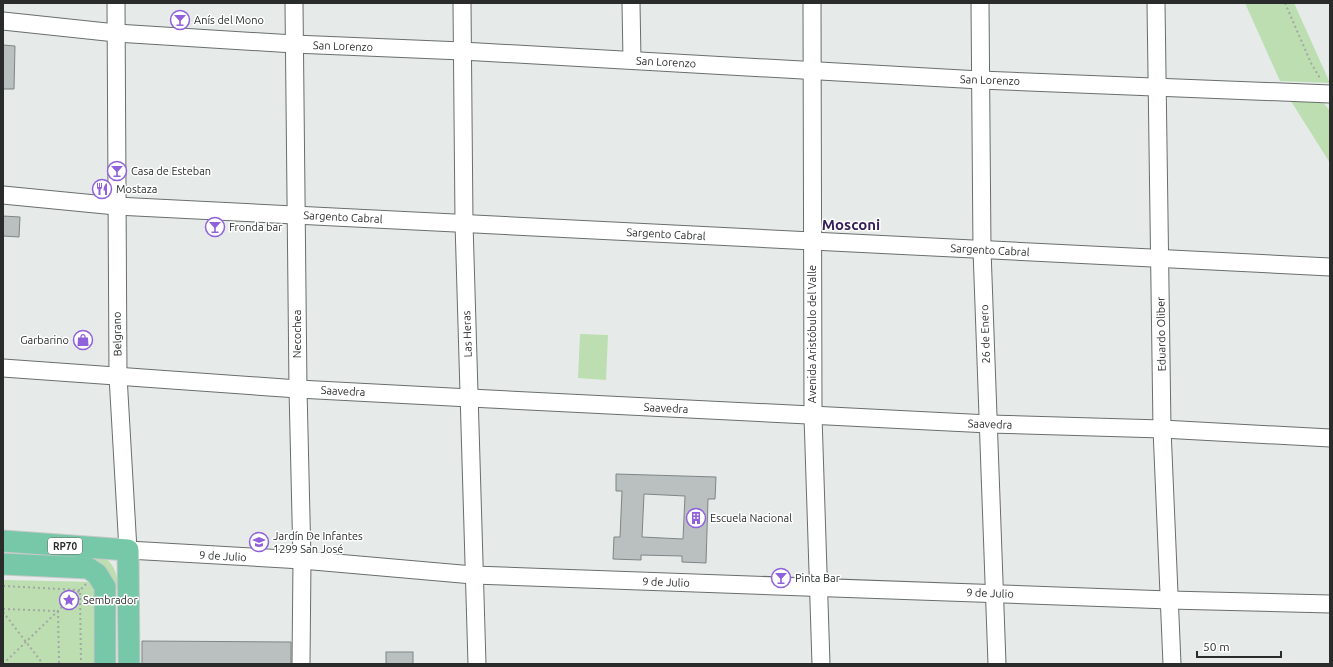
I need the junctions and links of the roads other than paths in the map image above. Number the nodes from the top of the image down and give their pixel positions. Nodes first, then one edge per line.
1 (116, 3) edge
2 (294, 3) edge
3 (462, 3) edge
4 (632, 3) edge
5 (812, 3) edge
6 (980, 3) edge
7 (1156, 3) edge
8 (3, 21) edge
9 (116, 33) junction
10 (294, 44) junction
11 (462, 51) junction
12 (632, 60) junction
13 (813, 71) junction
14 (980, 80) junction
15 (1158, 86) junction
16 (1329, 94) edge
17 (3, 195) edge
18 (116, 206) junction
19 (296, 215) junction
20 (464, 223) junction
21 (812, 241) junction
22 (982, 250) junction
23 (1160, 259) junction
24 (1330, 267) edge
25 (3, 368) edge
26 (118, 376) junction
27 (298, 389) junction
28 (470, 398) junction
29 (813, 416) junction
30 (989, 424) junction
31 (1162, 429) junction
32 (1330, 438) edge
33 (3, 541) edge
34 (128, 550) junction
35 (302, 560) junction
36 (3, 564) edge
37 (473, 575) junction
38 (818, 588) junction
39 (993, 594) junction
40 (1169, 600) junction
41 (1330, 604) edge
42 (105, 664) edge
43 (129, 664) edge
44 (301, 664) edge
45 (477, 664) edge
46 (821, 664) edge
47 (997, 664) edge
48 (1172, 664) edge

1 - 9 street, Belgrano
2 - 10 street, Necochea
3 - 11 street, Las Heras
4 - 12 street
5 - 13 street, Avenida Aristóbulo del Valle
6 - 14 street, 26 de Enero
7 - 15 street, Eduardo Oliber
8 - 9 street, San Lorenzo
9 - 10 street, San Lorenzo
9 - 18 street, Belgrano
10 - 11 street, San Lorenzo
10 - 19 street, Necochea
11 - 12 street, San Lorenzo
11 - 20 street, Las Heras
12 - 13 street, San Lorenzo
13 - 14 street, San Lorenzo
13 - 21 street, Avenida Aristóbulo del Valle
14 - 15 street, San Lorenzo
14 - 22 street, 26 de Enero
15 - 16 street, San Lorenzo
15 - 23 street, Eduardo Oliber
17 - 18 street, Sargento Cabral
18 - 19 street, Sargento Cabral
18 - 26 street, Belgrano
19 - 20 street, Sargento Cabral
19 - 27 street, Necochea
20 - 21 street, Sargento Cabral
20 - 28 street, Las Heras
21 - 22 street, Sargento Cabral
21 - 29 street, Avenida Aristóbulo del Valle
22 - 23 street, Sargento Cabral
22 - 30 street, 26 de Enero
23 - 24 street, Sargento Cabral
23 - 31 street, Eduardo Oliber
25 - 26 street, Saavedra
26 - 27 street, Saavedra
26 - 34 street, Belgrano
27 - 28 street, Saavedra
27 - 35 street, Necochea
28 - 29 street, Saavedra
28 - 37 street, Las Heras
29 - 30 street, Saavedra
29 - 38 street, Avenida Aristóbulo del Valle
30 - 31 street, Saavedra
30 - 39 street, 26 de Enero
31 - 32 street, Saavedra
31 - 40 street, Eduardo Oliber
33 - 34 main road, 9 de Julio / RP70
34 - 35 street, 9 de Julio
34 - 43 main road, Belgrano
35 - 37 street, 9 de Julio
35 - 44 street, Necochea
36 - 42 main road
37 - 38 street, 9 de Julio
37 - 45 street, Las Heras
38 - 39 street, 9 de Julio
38 - 46 street, Avenida Aristóbulo del Valle
39 - 40 street, 9 de Julio
39 - 47 street, 26 de Enero
40 - 41 street, 9 de Julio
40 - 48 street, Eduardo Oliber

